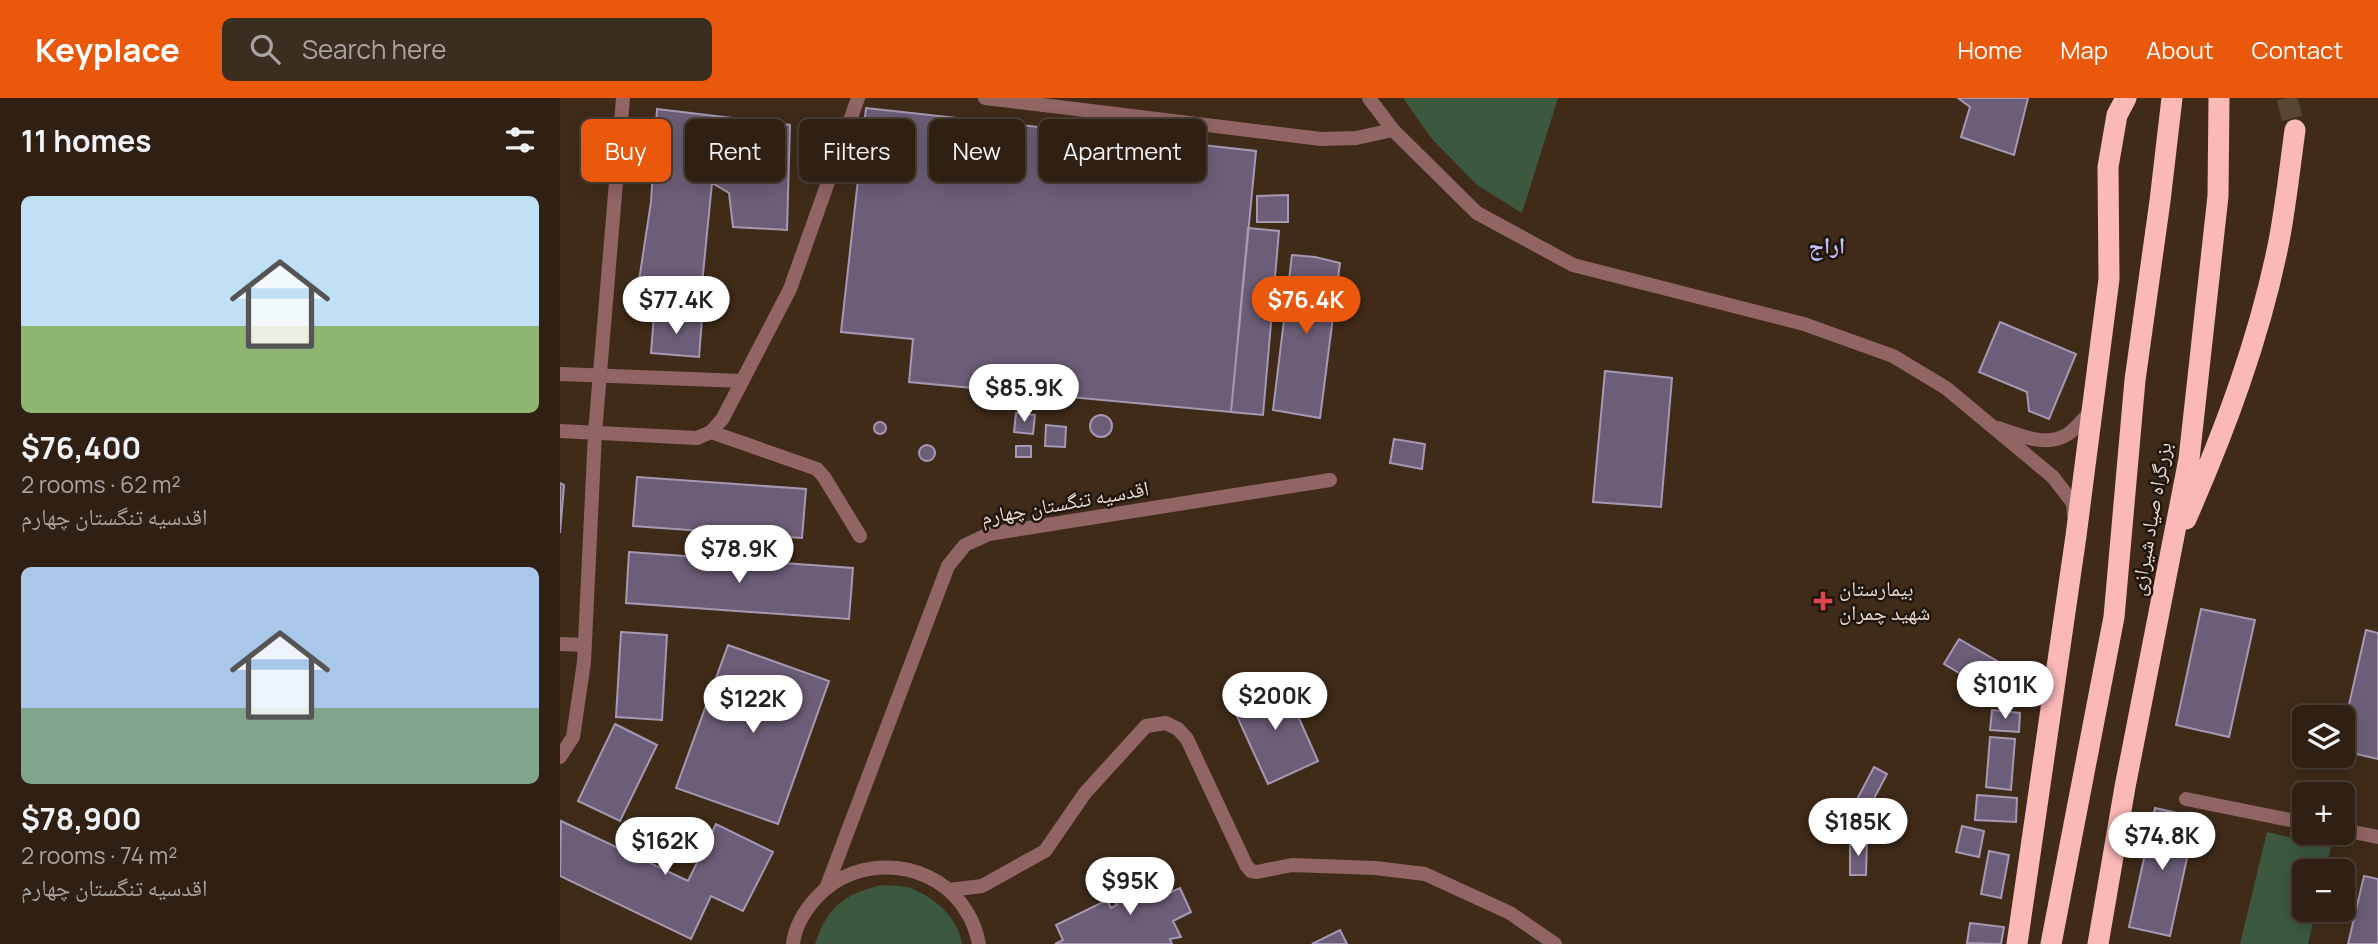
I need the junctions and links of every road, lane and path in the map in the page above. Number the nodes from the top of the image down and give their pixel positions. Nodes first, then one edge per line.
1 (623, 98) edge
2 (858, 98) edge
3 (985, 98) edge
4 (1368, 98) edge
5 (2126, 98) edge
6 (2171, 98) edge
7 (2219, 98) edge
8 (1393, 130) junction
9 (2295, 130) tunnel mouth
10 (560, 374) edge
11 (600, 377) junction
12 (742, 381) junction
13 (2092, 410) junction
14 (1988, 425) junction
15 (560, 431) edge
16 (711, 432) junction
17 (595, 433) junction
18 (1330, 480) dead end
19 (860, 536) dead end
20 (2076, 536) junction
21 (2170, 556) junction
22 (560, 644) edge
23 (585, 645) junction
24 (560, 757) edge
25 (2186, 799) dead end
26 (2292, 820) edge
27 (2355, 832) edge
28 (2378, 837) edge
29 (827, 886) junction
30 (949, 890) junction
31 (793, 944) edge
32 (979, 944) edge
33 (1555, 944) edge
34 (2017, 944) edge
35 (2051, 944) edge
36 (2098, 944) edge

1 - 11 street
2 - 12 street
3 - 8 street
4 - 8 street
5 - 13 highway
6 - 35 highway, بزرگراه صیاد شیرازی
7 - 21 highway, بزرگراه صیاد شیرازی
8 - 14 street
9 - 21 highway
10 - 11 street
11 - 12 street
11 - 17 street
12 - 16 street
13 - 14 street
13 - 20 highway
14 - 20 street
15 - 17 street
16 - 17 street
16 - 19 street
17 - 23 street
18 - 29 street, اقدسیه تنگستان چهارم
20 - 34 highway
21 - 36 highway, بزرگراه صیاد شیرازی
22 - 23 street
23 - 24 street
25 - 26 street
27 - 28 street
29 - 30 street
29 - 31 street
30 - 32 street
30 - 33 street

